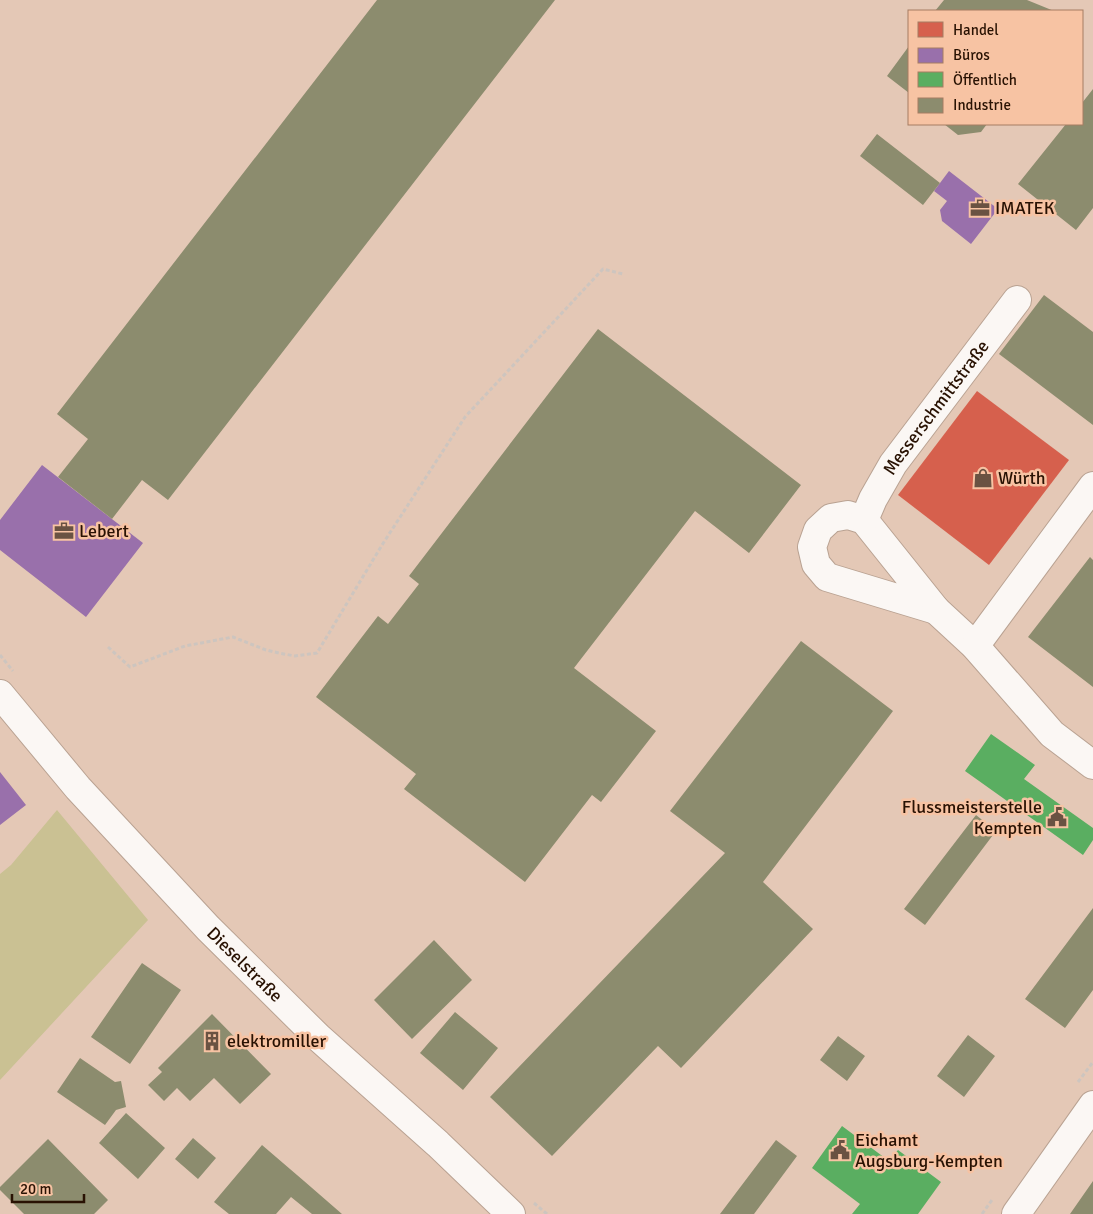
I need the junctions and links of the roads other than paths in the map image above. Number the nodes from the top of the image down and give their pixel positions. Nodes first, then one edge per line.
1 (1017, 300) dead end
2 (1093, 486) edge
3 (864, 520) junction
4 (936, 610) junction
5 (975, 646) junction
6 (0, 694) edge
7 (1093, 765) edge
8 (1093, 1105) edge
9 (511, 1214) edge
10 (1016, 1214) edge

1 - 3 street, Messerschmittstraße
2 - 5 street
3 - 4 street
3 - 4 street
4 - 5 street
5 - 7 street
6 - 9 street, Dieselstraße
8 - 10 street

